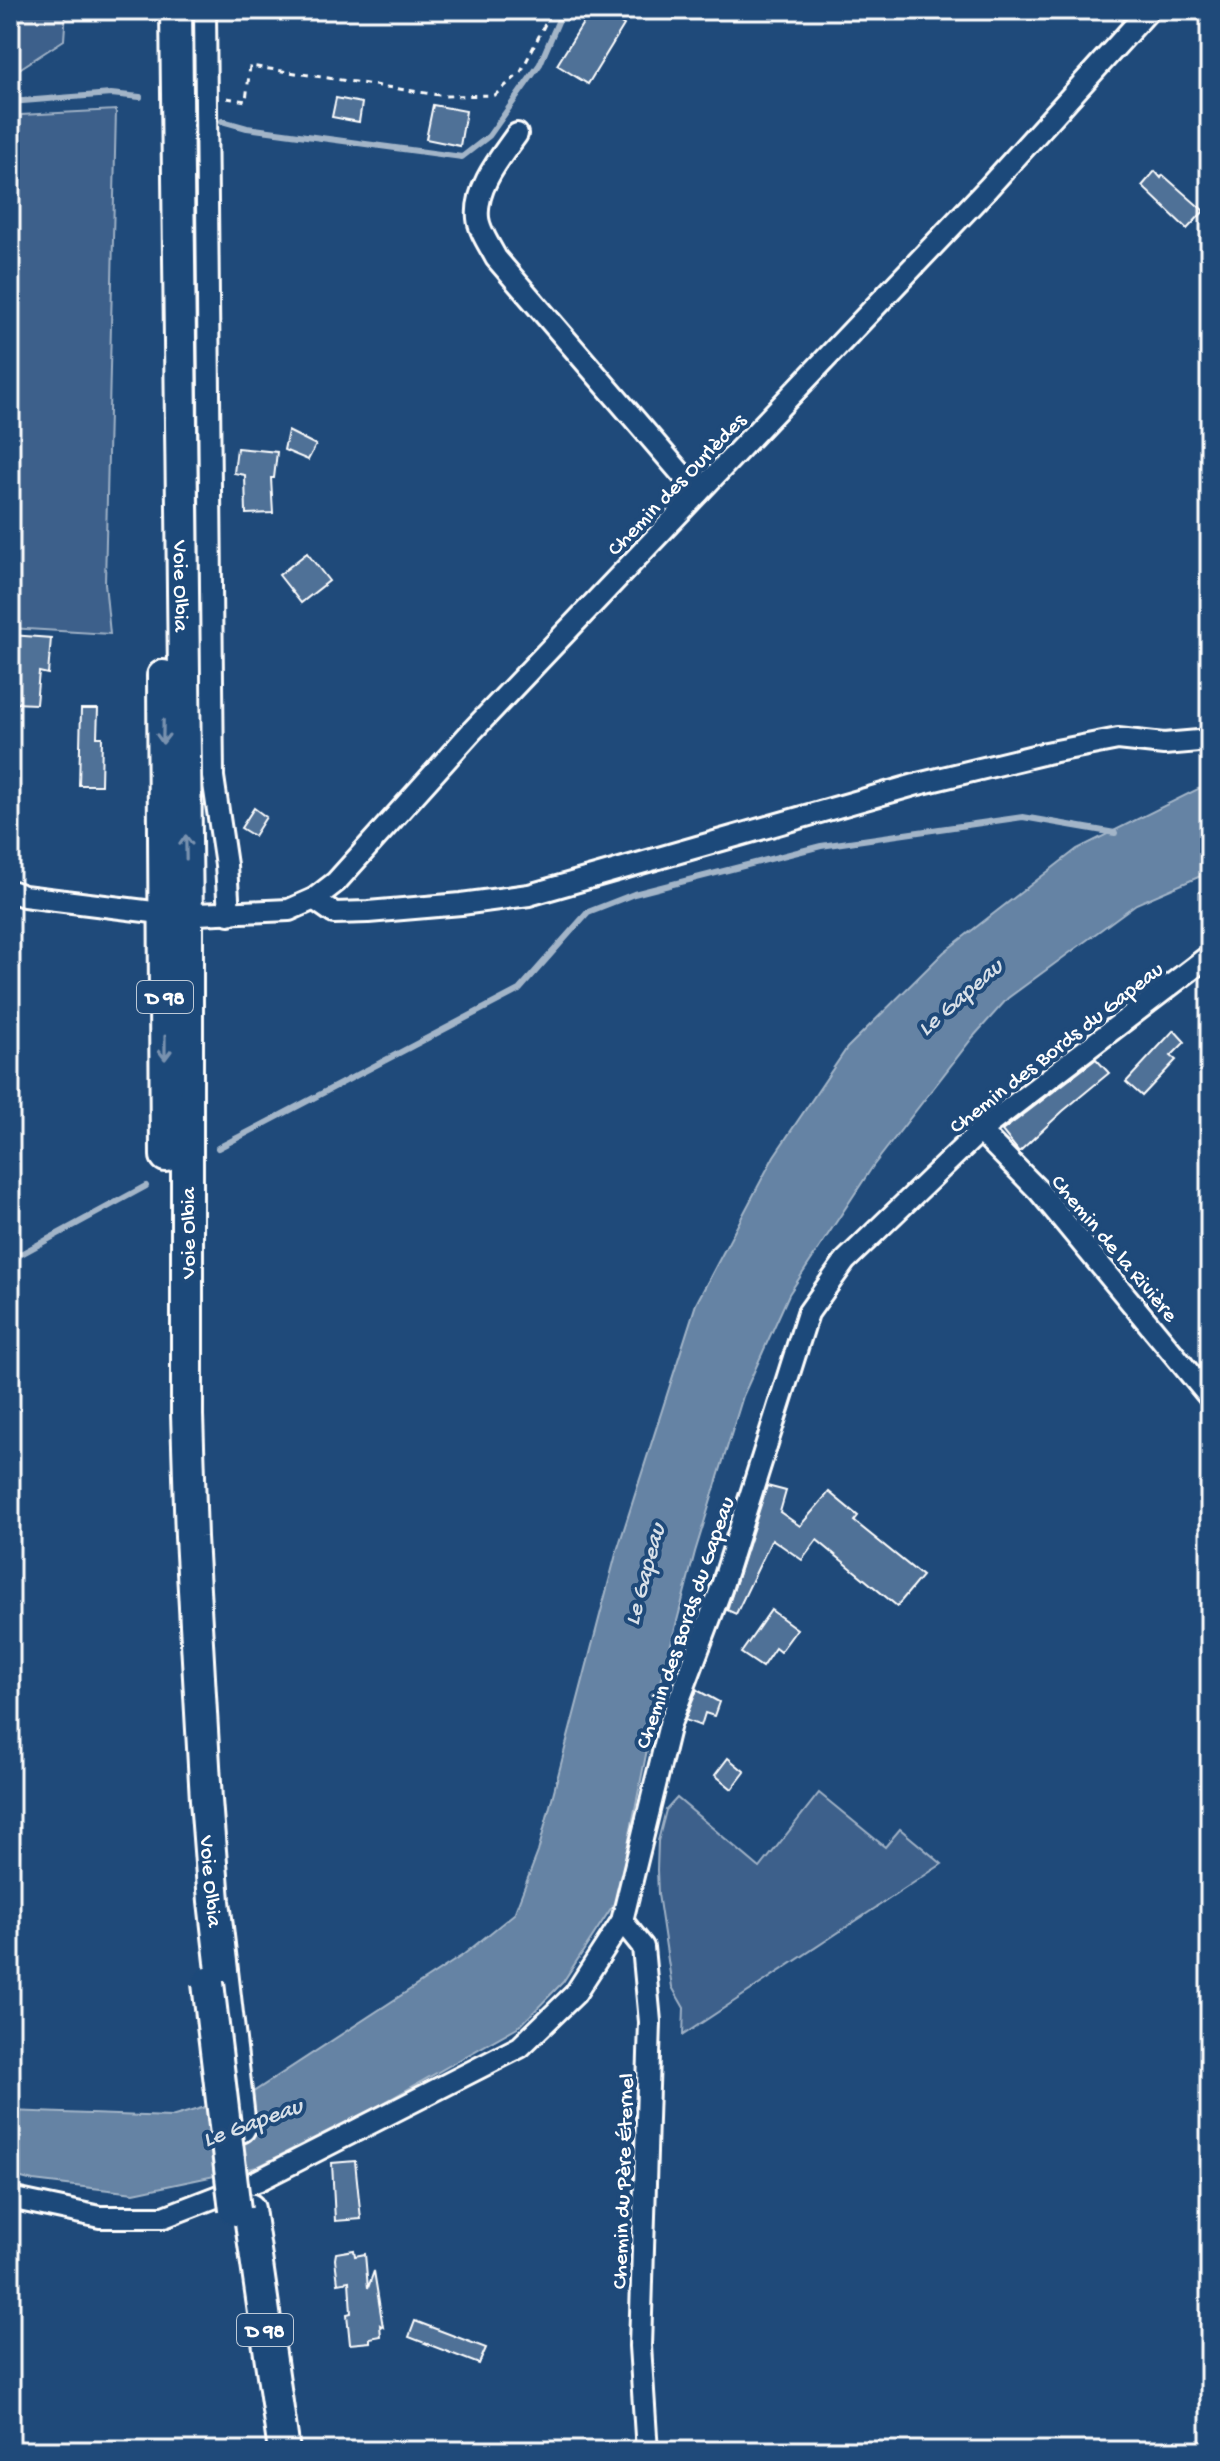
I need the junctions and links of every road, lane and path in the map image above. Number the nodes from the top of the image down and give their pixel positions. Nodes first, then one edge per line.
1 (158, 10) edge
2 (176, 10) edge
3 (205, 10) edge
4 (552, 10) edge
5 (1149, 10) edge
6 (205, 95) junction
7 (517, 134) dead end
8 (698, 493) junction
9 (1210, 740) edge
10 (10, 891) edge
11 (314, 899) junction
12 (153, 912) dead end
13 (197, 914) dead end
14 (229, 914) junction
15 (1210, 955) edge
16 (980, 1131) junction
17 (1210, 1398) edge
18 (622, 1921) junction
19 (216, 1981) junction
20 (10, 2198) edge
21 (242, 2209) junction
22 (267, 2451) edge
23 (284, 2451) edge
24 (647, 2451) edge

1 -> 19 highway, Voie Olbia / D 98
19 -> 2 highway, Voie Olbia / D 98
3 - 6 street
4 - 6 path
5 - 8 street, Chemin des Ourlèdes
6 - 14 street
7 - 8 street
8 - 11 street, Chemin des Ourlèdes
9 - 11 street
10 - 12 street
11 - 14 street, Chemin des Ourlèdes
13 - 14 street, Chemin des Ourlèdes
15 - 16 street, Chemin des Bords du Gapeau
16 - 17 street, Chemin de la Rivière
16 - 18 street, Chemin des Bords du Gapeau
18 - 20 street, Chemin des Bords du Gapeau
18 - 24 street, Chemin du Père Éternel
19 - 21 highway, Voie Olbia / D 98
21 - 22 highway, Voie Olbia / D 98
21 - 23 highway, Voie Olbia / D 98

